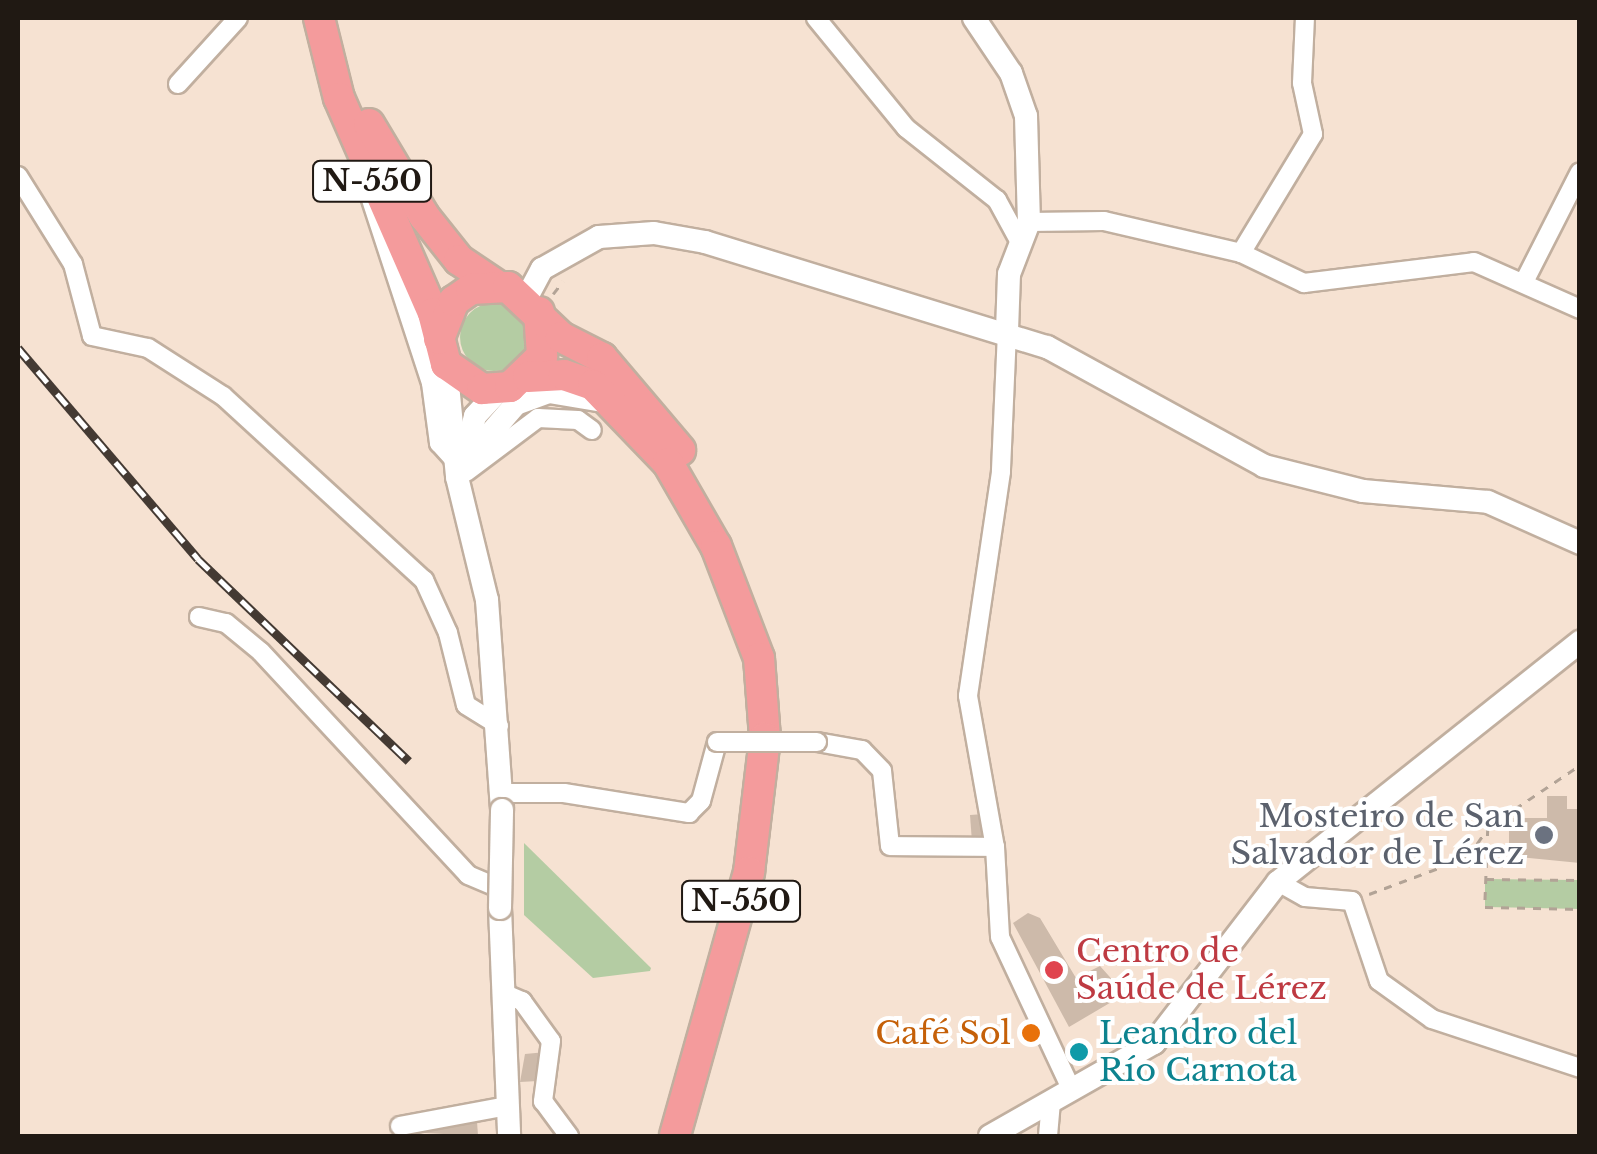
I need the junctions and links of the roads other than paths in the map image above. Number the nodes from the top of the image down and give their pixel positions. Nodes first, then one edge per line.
1 (238, 18) edge
2 (320, 18) edge
3 (816, 18) edge
4 (974, 18) edge
5 (1304, 18) edge
6 (178, 84) dead end
7 (364, 161) junction
8 (1580, 172) edge
9 (18, 176) edge
10 (1025, 233) junction
11 (1242, 253) junction
12 (1524, 282) junction
13 (495, 284) junction
14 (533, 305) junction
15 (1580, 309) edge
16 (1007, 332) junction
17 (442, 352) junction
18 (528, 377) junction
19 (499, 390) junction
20 (619, 406) junction
21 (592, 430) dead end
22 (460, 474) junction
23 (1580, 543) edge
24 (199, 617) dead end
25 (1580, 642) edge
26 (759, 658) junction
27 (499, 726) junction
28 (502, 802) junction
29 (996, 847) junction
30 (1278, 882) junction
31 (501, 898) junction
32 (504, 993) junction
33 (1580, 1068) edge
34 (1062, 1097) junction
35 (507, 1106) junction
36 (400, 1126) dead end
37 (509, 1136) edge
38 (569, 1136) edge
39 (675, 1136) edge
40 (990, 1136) edge
41 (1048, 1136) edge

1 - 6 street
2 - 7 highway, N-550
2 - 13 highway, N-550
3 - 10 street
4 - 10 street
5 - 11 street
7 - 17 highway, N-550
7 - 22 street
8 - 12 street
9 - 27 street
10 - 11 street
10 - 16 street
11 - 12 street
12 - 15 street
13 - 14 highway, N-550
13 - 17 highway
14 - 16 street
14 - 18 highway
14 - 26 highway, N-550
16 - 23 street
16 - 29 street
17 - 19 highway
17 - 22 street
18 - 19 highway, N-550
18 - 20 highway, N-550
19 - 22 street
20 - 22 street
20 - 26 highway, N-550
21 - 22 street
22 - 27 street
24 - 31 street
25 - 30 street
26 - 39 highway, N-550
27 - 28 street
28 - 29 street, bridge
28 - 31 street, bridge
29 - 34 street
30 - 33 street
30 - 34 street
31 - 32 street
32 - 35 street
32 - 38 street
34 - 40 street
34 - 41 street
35 - 36 street
35 - 37 street

